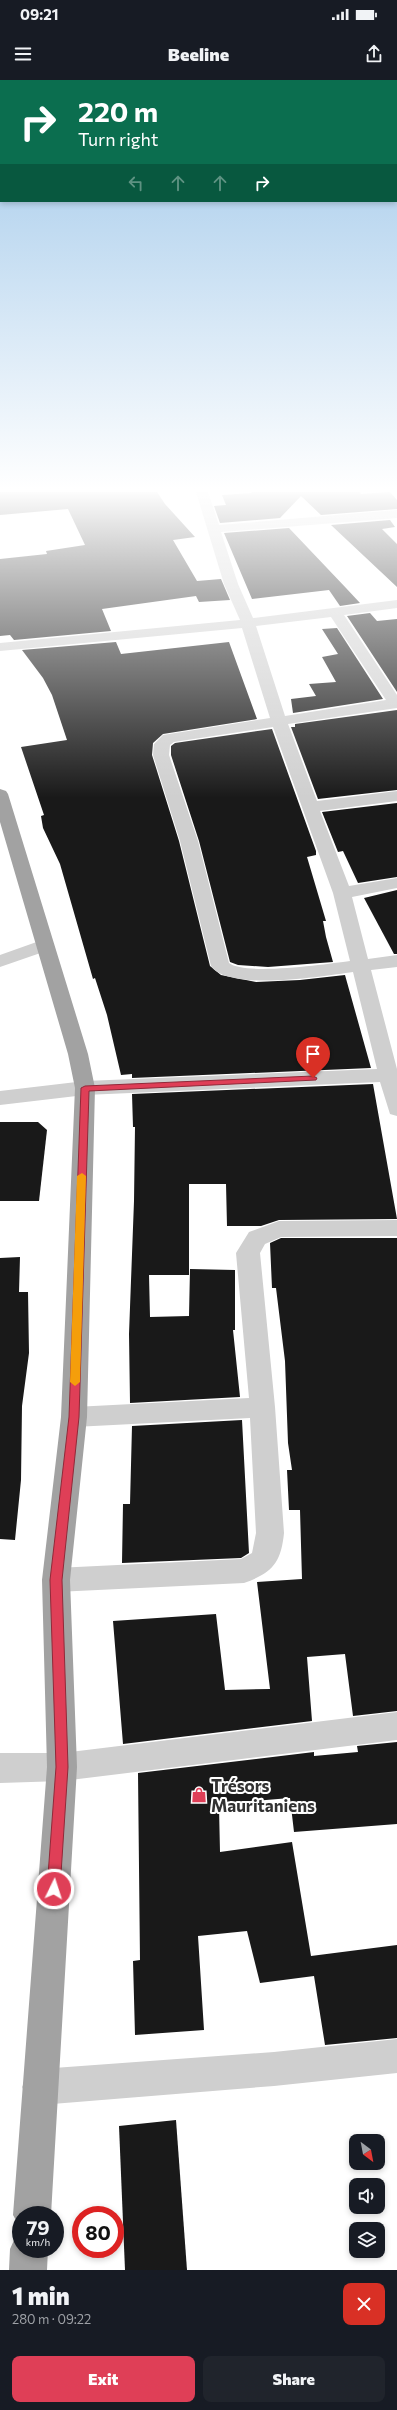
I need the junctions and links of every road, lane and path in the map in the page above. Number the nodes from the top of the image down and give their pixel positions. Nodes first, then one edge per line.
1 (235, 594) edge
2 (397, 604) edge
3 (335, 612) junction
4 (248, 624) junction
5 (0, 647) edge
6 (396, 703) edge
7 (278, 721) junction
8 (397, 796) edge
9 (1, 803) edge
10 (309, 807) junction
11 (397, 883) edge
12 (342, 893) junction
13 (45, 945) junction
14 (0, 961) edge
15 (397, 961) edge
16 (360, 966) junction
17 (389, 1075) junction
18 (85, 1088) junction
19 (0, 1098) edge
20 (397, 1109) edge
21 (397, 1228) edge
22 (262, 1406) junction
23 (74, 1417) junction
24 (56, 1580) junction
25 (397, 1726) edge
26 (62, 1767) junction
27 (0, 1768) edge
28 (397, 2056) edge
29 (40, 2087) junction
30 (33, 2206) edge
31 (29, 2258) edge
32 (28, 2270) edge

1 - 4 street
2 - 3 street
3 - 4 street
3 - 6 street
4 - 5 street
4 - 7 street
6 - 7 street
7 - 10 street
7 - 16 street
8 - 10 street
9 - 13 highway
10 - 12 street
11 - 12 street
12 - 16 street
13 - 14 street
13 - 18 highway
15 - 16 street
16 - 17 street
17 - 18 street
17 - 20 street
18 - 19 street
18 - 23 highway
21 - 22 street
22 - 23 street
22 - 24 street
23 - 24 highway
24 - 26 highway
25 - 26 street
26 - 27 street
26 - 29 highway
28 - 29 street
29 - 30 highway
31 - 32 highway

